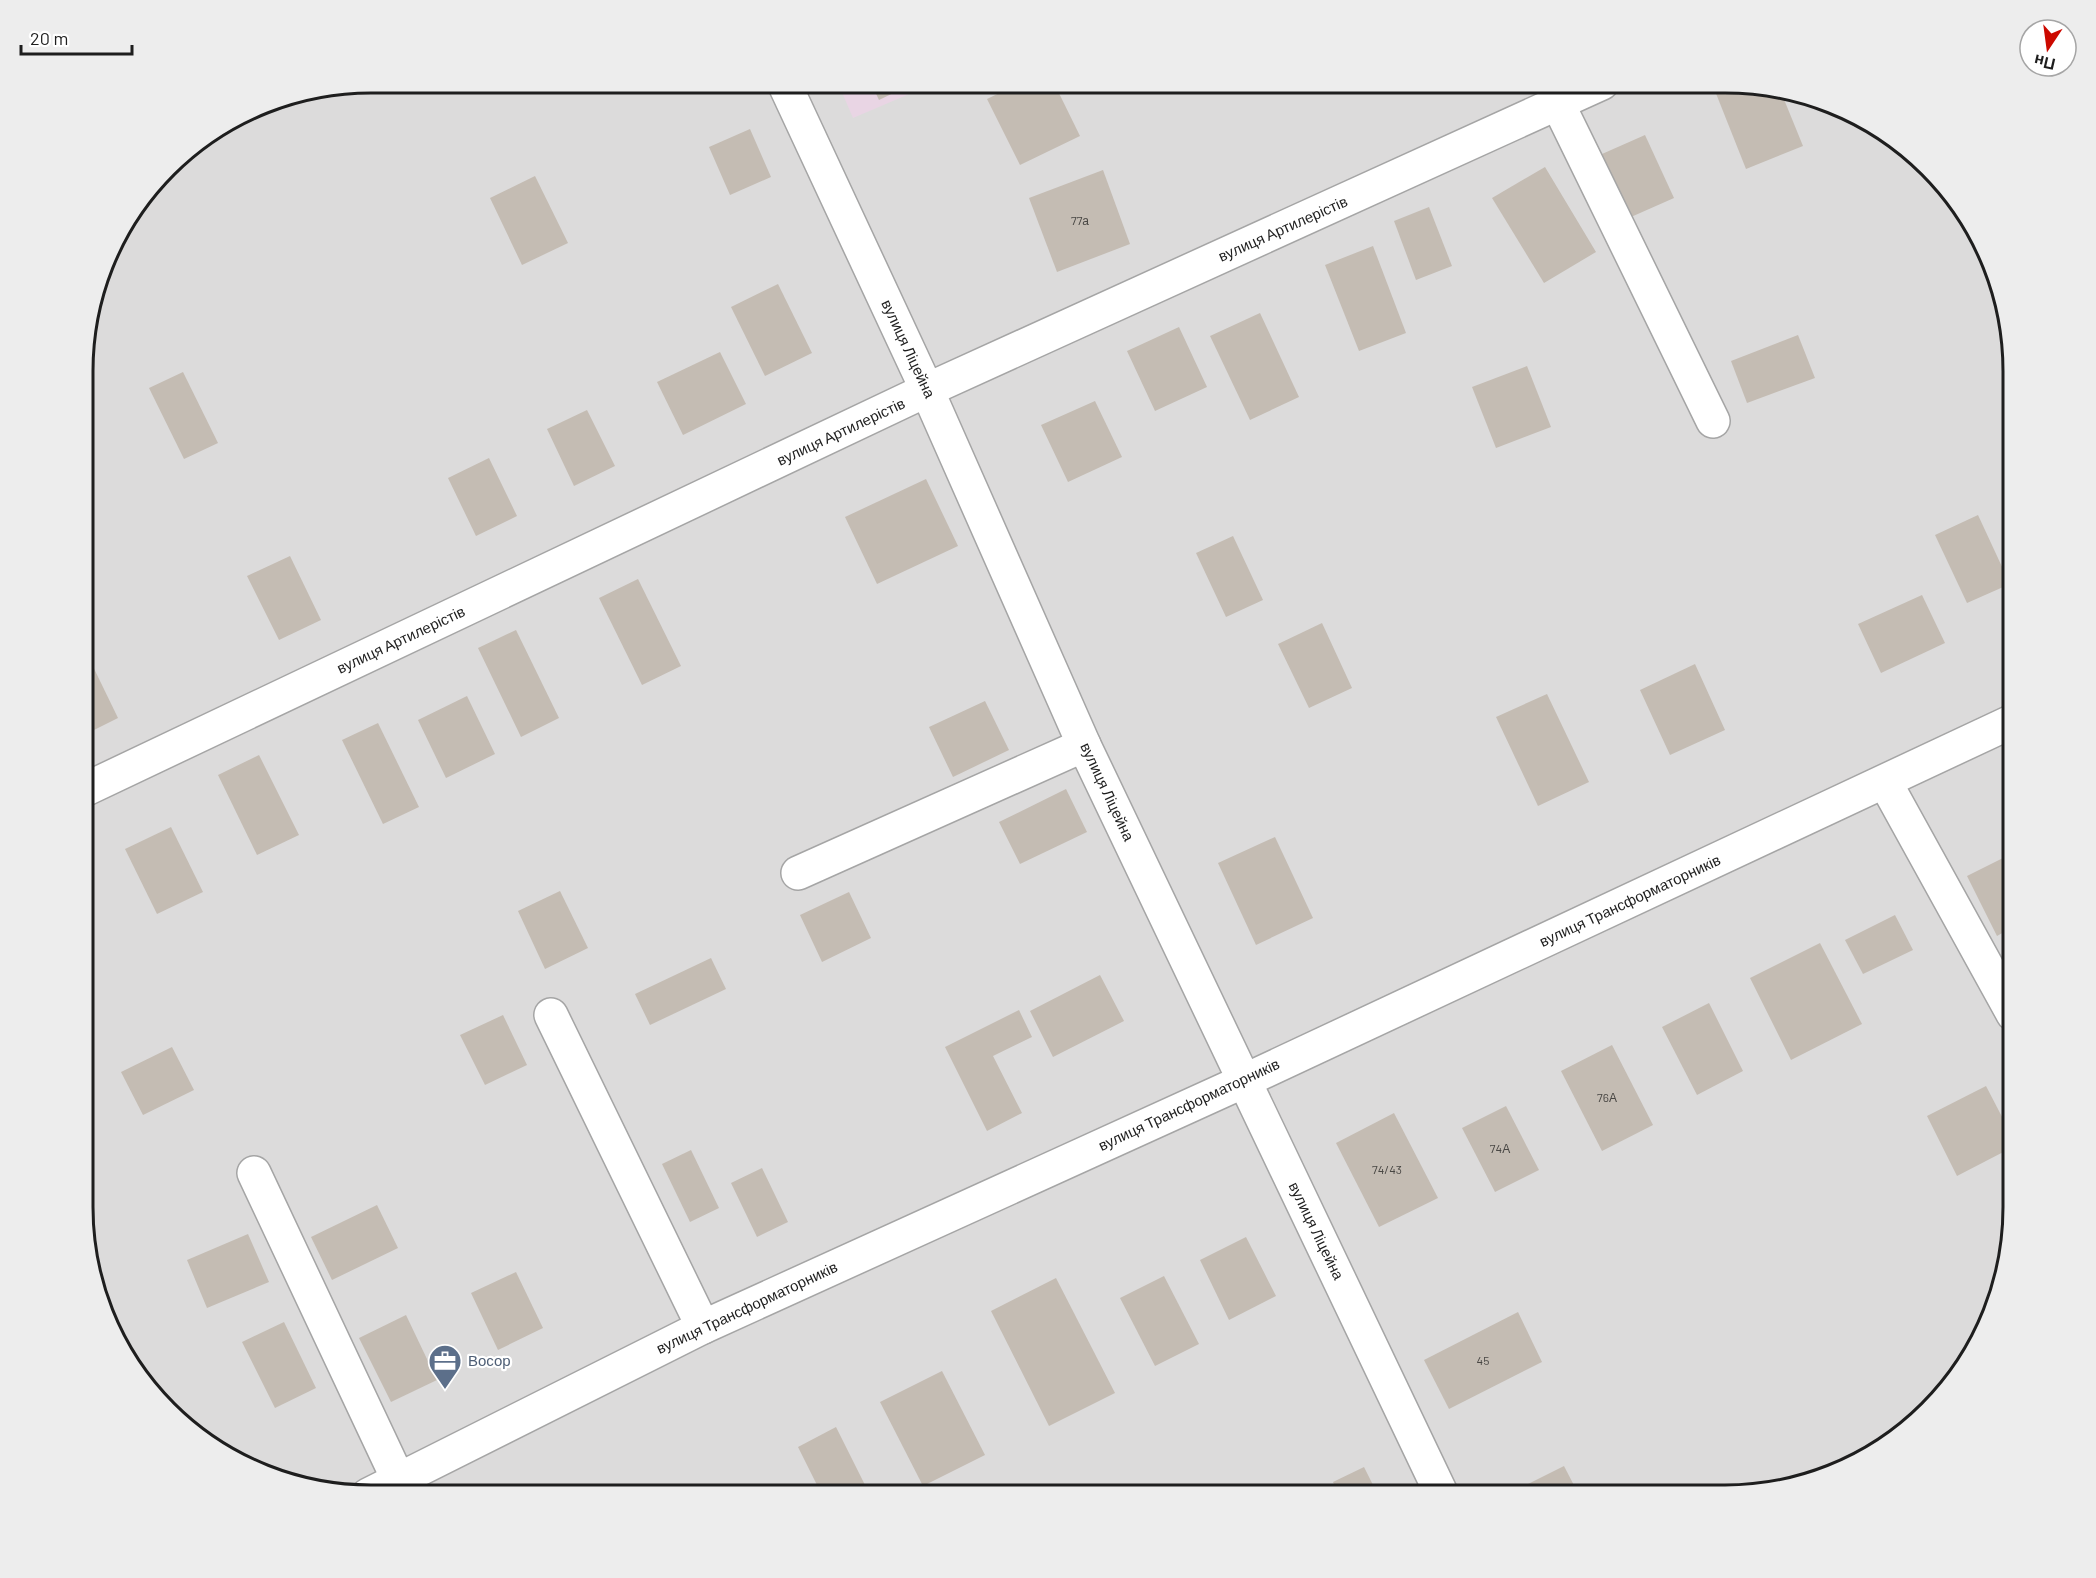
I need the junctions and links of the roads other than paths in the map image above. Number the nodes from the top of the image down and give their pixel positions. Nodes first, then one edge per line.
1 (789, 93) edge
2 (1581, 93) edge
3 (1558, 104) junction
4 (927, 390) junction
5 (1713, 421) dead end
6 (2003, 727) edge
7 (1084, 745) junction
8 (1885, 782) junction
9 (93, 786) edge
10 (798, 873) dead end
11 (2003, 996) edge
12 (551, 1015) dead end
13 (1244, 1081) junction
14 (254, 1173) dead end
15 (703, 1327) junction
16 (398, 1479) junction
17 (387, 1485) edge
18 (1437, 1485) edge

1 - 4 street, вулиця Ліцейна
2 - 3 street, вулиця Артилерістів
3 - 4 street, вулиця Артилерістів
3 - 5 street
4 - 7 street, вулиця Ліцейна
4 - 9 street, вулиця Артилерістів
6 - 8 street, вулиця Трансформаторників
7 - 10 street
7 - 13 street, вулиця Ліцейна
8 - 11 street
8 - 13 street, вулиця Трансформаторників
12 - 15 street
13 - 15 street, вулиця Трансформаторників
13 - 18 street, вулиця Ліцейна
14 - 16 street
15 - 16 street, вулиця Трансформаторників
16 - 17 street, вулиця Трансформаторників

